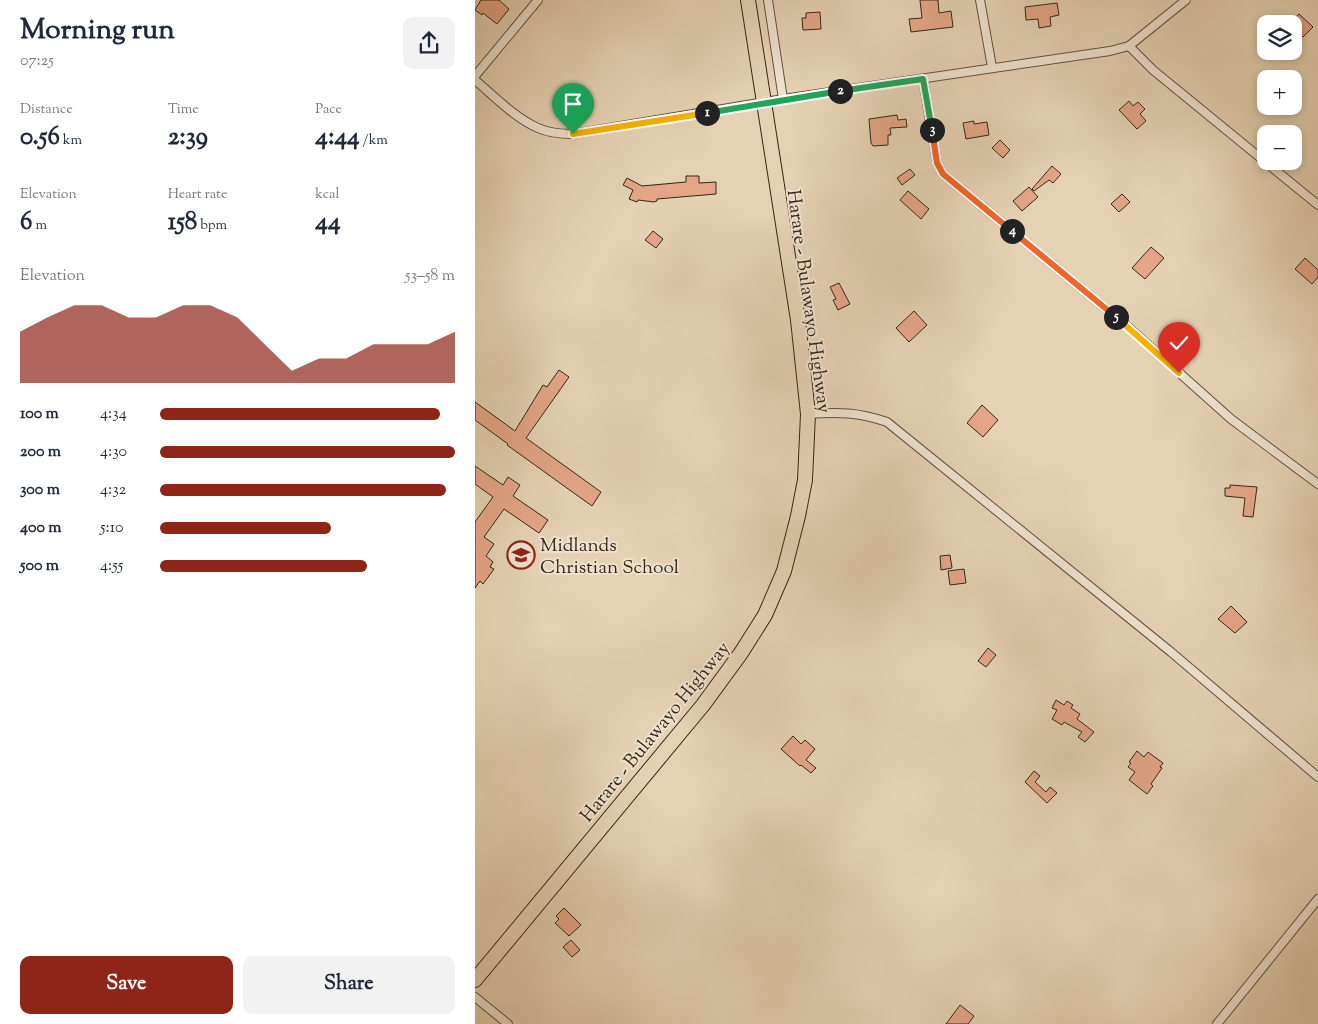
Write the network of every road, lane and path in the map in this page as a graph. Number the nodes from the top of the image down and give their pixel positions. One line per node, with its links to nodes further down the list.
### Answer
1 (538, 0): 8 (street)
2 (748, 0): 12 (highway, Harare - Bulawayo Highway)
3 (767, 0): 11 (street)
4 (980, 0): 7 (street)
5 (1186, 0): 6 (street)
6 (1129, 46): 7 (street); 13 (street)
7 (992, 67): 9 (street)
8 (475, 76)
9 (923, 79): 11 (street); 15 (street)
10 (475, 80): 12 (street)
11 (783, 99): 12 (street)
12 (762, 103): 14 (highway, Harare - Bulawayo Highway)
13 (1318, 205)
14 (808, 414): 16 (street); 18 (highway, Harare - Bulawayo Highway)
15 (1318, 484)
16 (1318, 777)
17 (1318, 899): 21 (street)
18 (475, 980)
19 (475, 997): 20 (street)
20 (508, 1024)
21 (1217, 1024)

